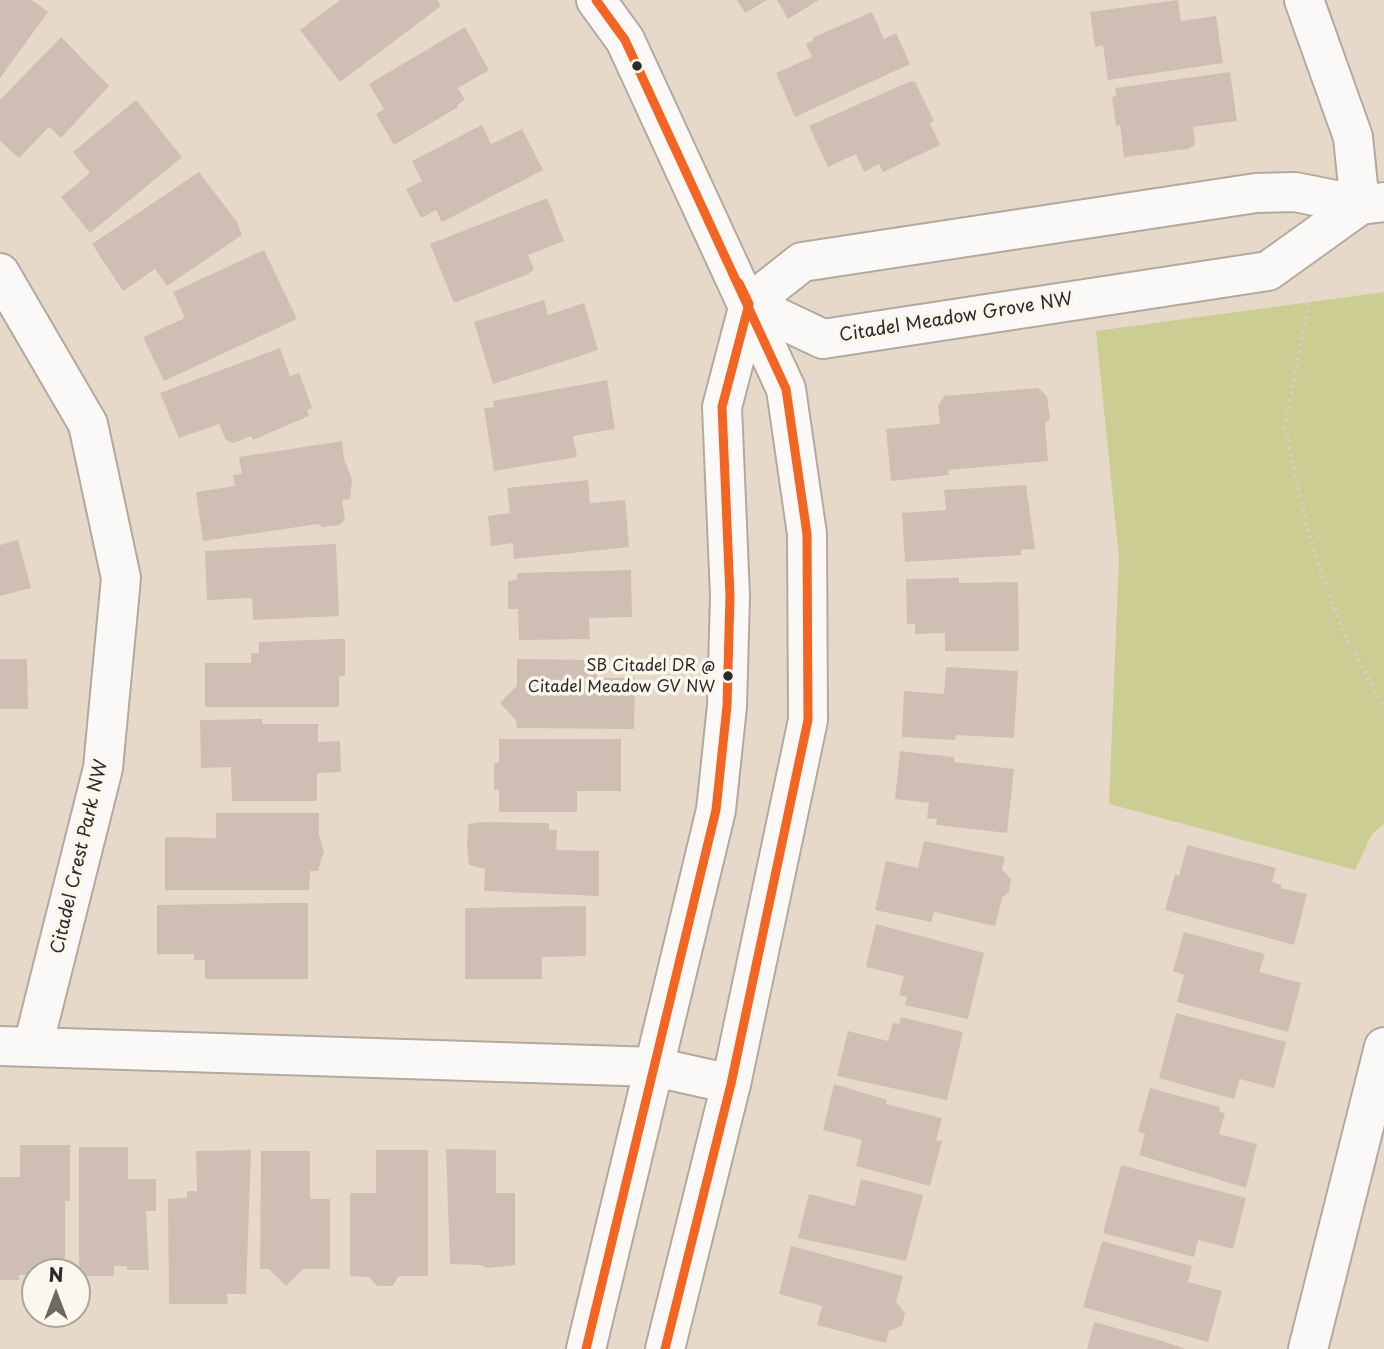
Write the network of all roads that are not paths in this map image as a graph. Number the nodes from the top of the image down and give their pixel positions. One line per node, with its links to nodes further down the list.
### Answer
1 (596, 0): 5 (street)
2 (1304, 0): 3 (street)
3 (1372, 203): 5 (street); 5 (street, Citadel Meadow Grove NW)
4 (0, 273): 6 (street, Citadel Crest Park NW)
5 (749, 304): 8 (street); 9 (street)
6 (17, 1046): 8 (street, Citadel Crest Park NW)
7 (1384, 1047): 12 (street)
8 (655, 1067): 9 (street, Citadel Crest Park NW); 10 (street)
9 (731, 1084): 11 (street)
10 (586, 1349)
11 (665, 1349)
12 (1308, 1349)

